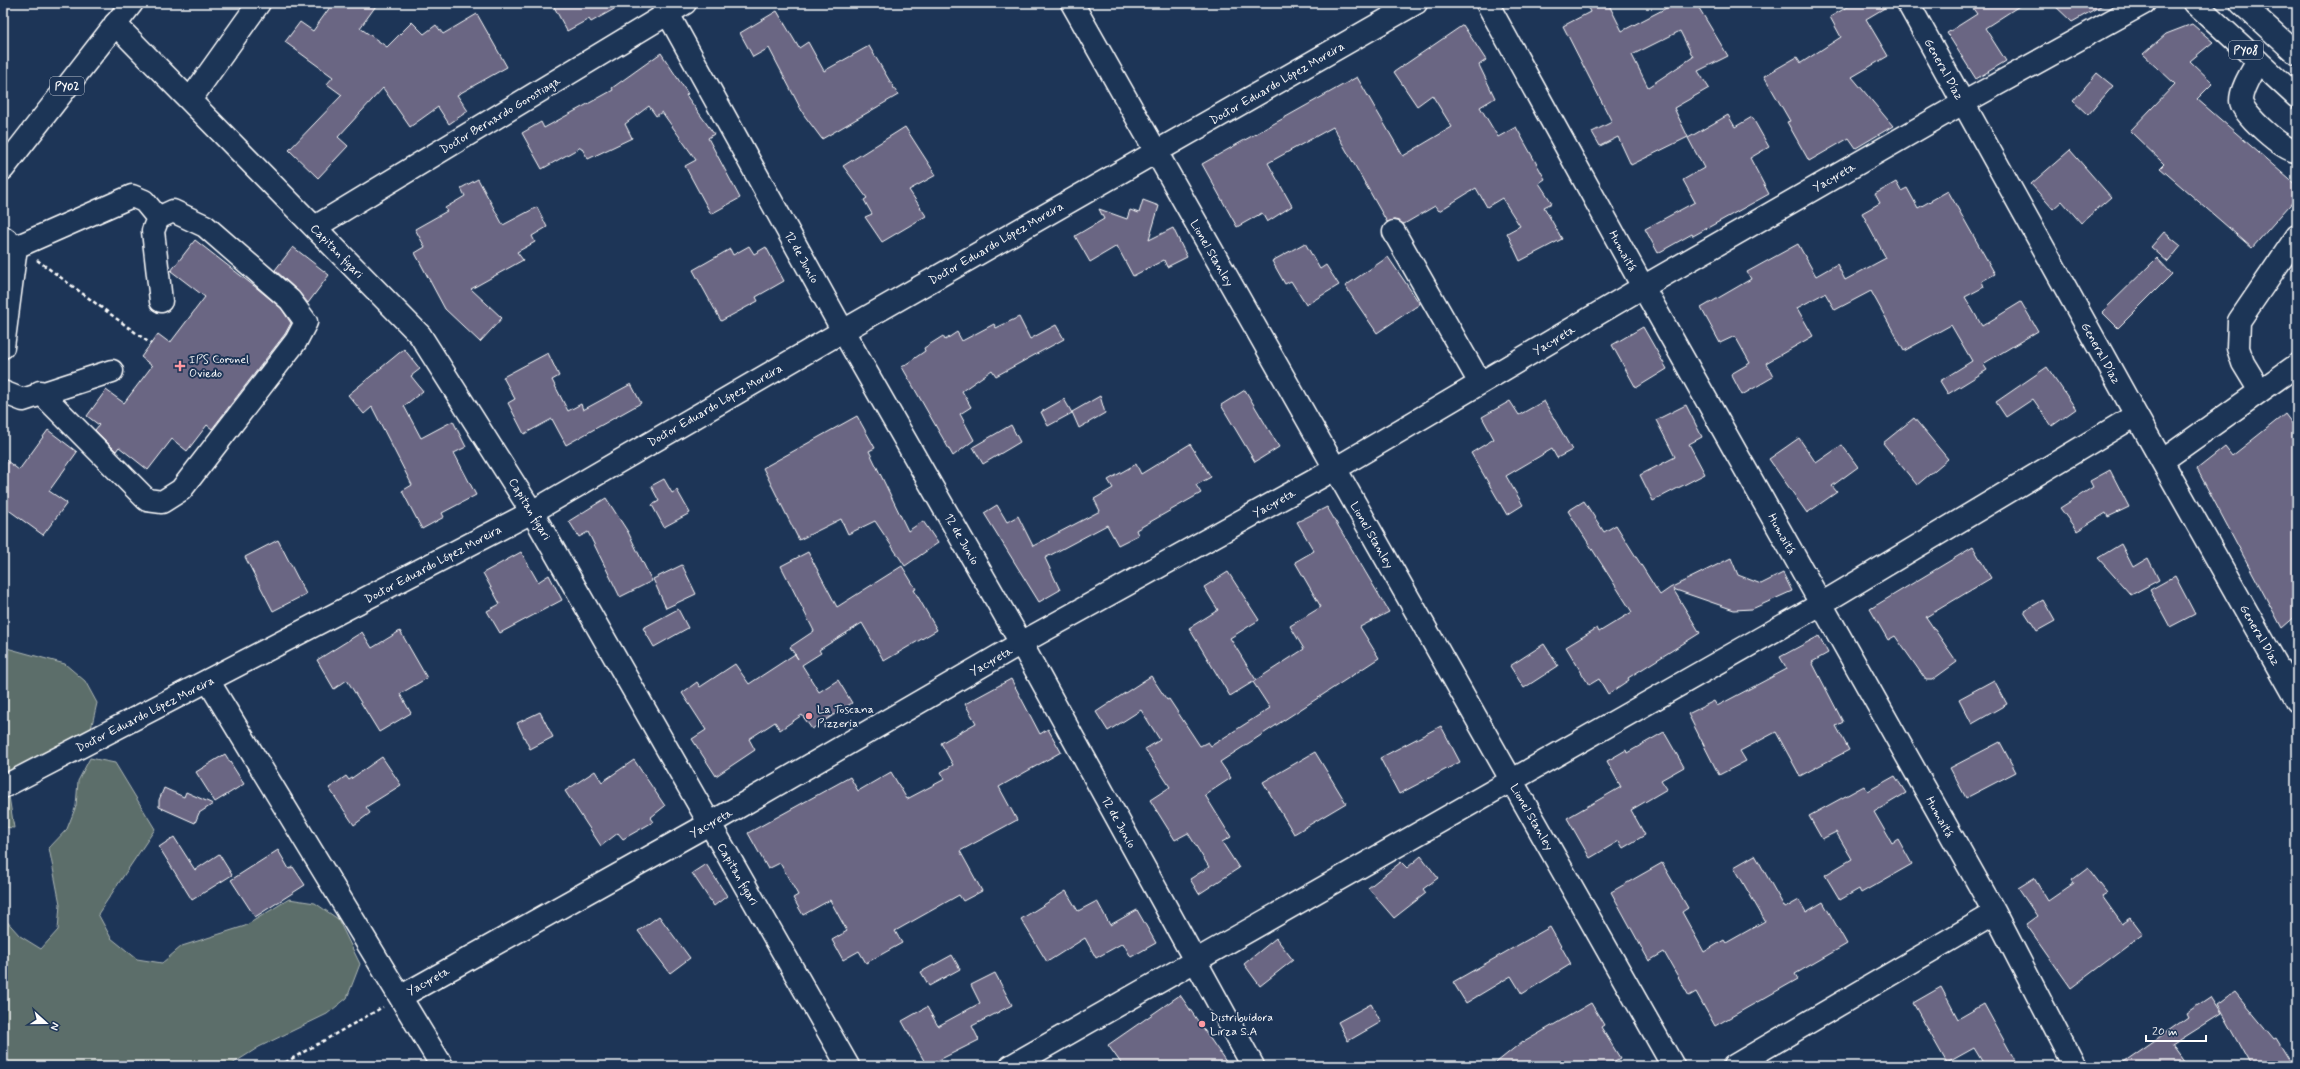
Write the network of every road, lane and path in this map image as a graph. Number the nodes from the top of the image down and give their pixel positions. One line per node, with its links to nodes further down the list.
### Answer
1 (132, 3): 11 (main road, PY02)
2 (259, 3): 15 (main road)
3 (1072, 3): 18 (main road, Lionel Stanley)
4 (1416, 3): 18 (main road, Doctor Eduardo López Moreira)
5 (1487, 3): 26 (main road, Humaitá)
6 (1908, 3): 16 (main road, General Díaz)
7 (2144, 3): 16 (main road, Yacyreta)
8 (2242, 3): 12 (main road, PY08)
9 (672, 6): 21 (main road, Doctor Bernardo Gorostiaga); 28 (main road, 12 de Junio)
10 (2206, 7): 13 (main road, PY08)
11 (115, 24): 15 (main road, Capitan figari); 19 (main road, PY02)
12 (2297, 54)
13 (2258, 61): 14 (main road, PY08); 17 (main road)
14 (2297, 97)
15 (190, 100): 21 (main road, Capitan figari)
16 (1963, 103): 26 (main road, Yacyreta); 37 (main road, General Díaz)
17 (2297, 151)
18 (1155, 152): 28 (main road, Doctor Eduardo López Moreira); 39 (main road, Lionel Stanley)
19 (3, 169)
20 (158, 218): 24 (main road); 27 (main road); 36 (main road)
21 (315, 227): 40 (main road, Capitan figari)
22 (1394, 232): 33 (main road)
23 (2297, 236): 34 (main road)
24 (10, 242): 30 (main road)
25 (39, 262): 29 (path)
26 (1643, 287): 33 (main road, Yacyreta); 41 (main road, Humaitá)
27 (161, 301)
28 (843, 331): 40 (main road, Doctor Eduardo López Moreira); 42 (main road, 12 de Junio)
29 (151, 344)
30 (3, 347)
31 (2297, 365): 34 (main road)
32 (112, 371): 36 (main road)
33 (1480, 383): 39 (main road, Yacyreta)
34 (2260, 391): 38 (main road)
35 (3, 392): 36 (main road)
36 (40, 392)
37 (2136, 415): 38 (main road, General Díaz); 41 (main road)
38 (2162, 461): 44 (main road, General Díaz)
39 (1335, 469): 42 (main road, Yacyreta); 45 (main road, Lionel Stanley)
40 (532, 512): 43 (main road, Doctor Eduardo López Moreira); 47 (main road, Capitan figari)
41 (1821, 604): 45 (main road); 48 (main road, Humaitá)
42 (1021, 643): 47 (main road, Yacyreta); 49 (main road, 12 de Junio)
43 (209, 682): 46 (main road, Doctor Eduardo López Moreira); 50 (main road)
44 (2297, 701)
45 (1511, 780): 49 (main road); 56 (main road, Lionel Stanley)
46 (3, 787)
47 (710, 824): 50 (main road, Yacyreta); 53 (main road, Capitan figari)
48 (1994, 913): 57 (main road); 58 (main road, Humaitá)
49 (1196, 962): 54 (main road); 55 (main road, 12 de Junio)
50 (400, 996): 51 (path); 52 (main road)
51 (279, 1066)
52 (442, 1066)
53 (848, 1066)
54 (1011, 1066)
55 (1253, 1066)
56 (1673, 1066)
57 (1734, 1066)
58 (2074, 1066)

